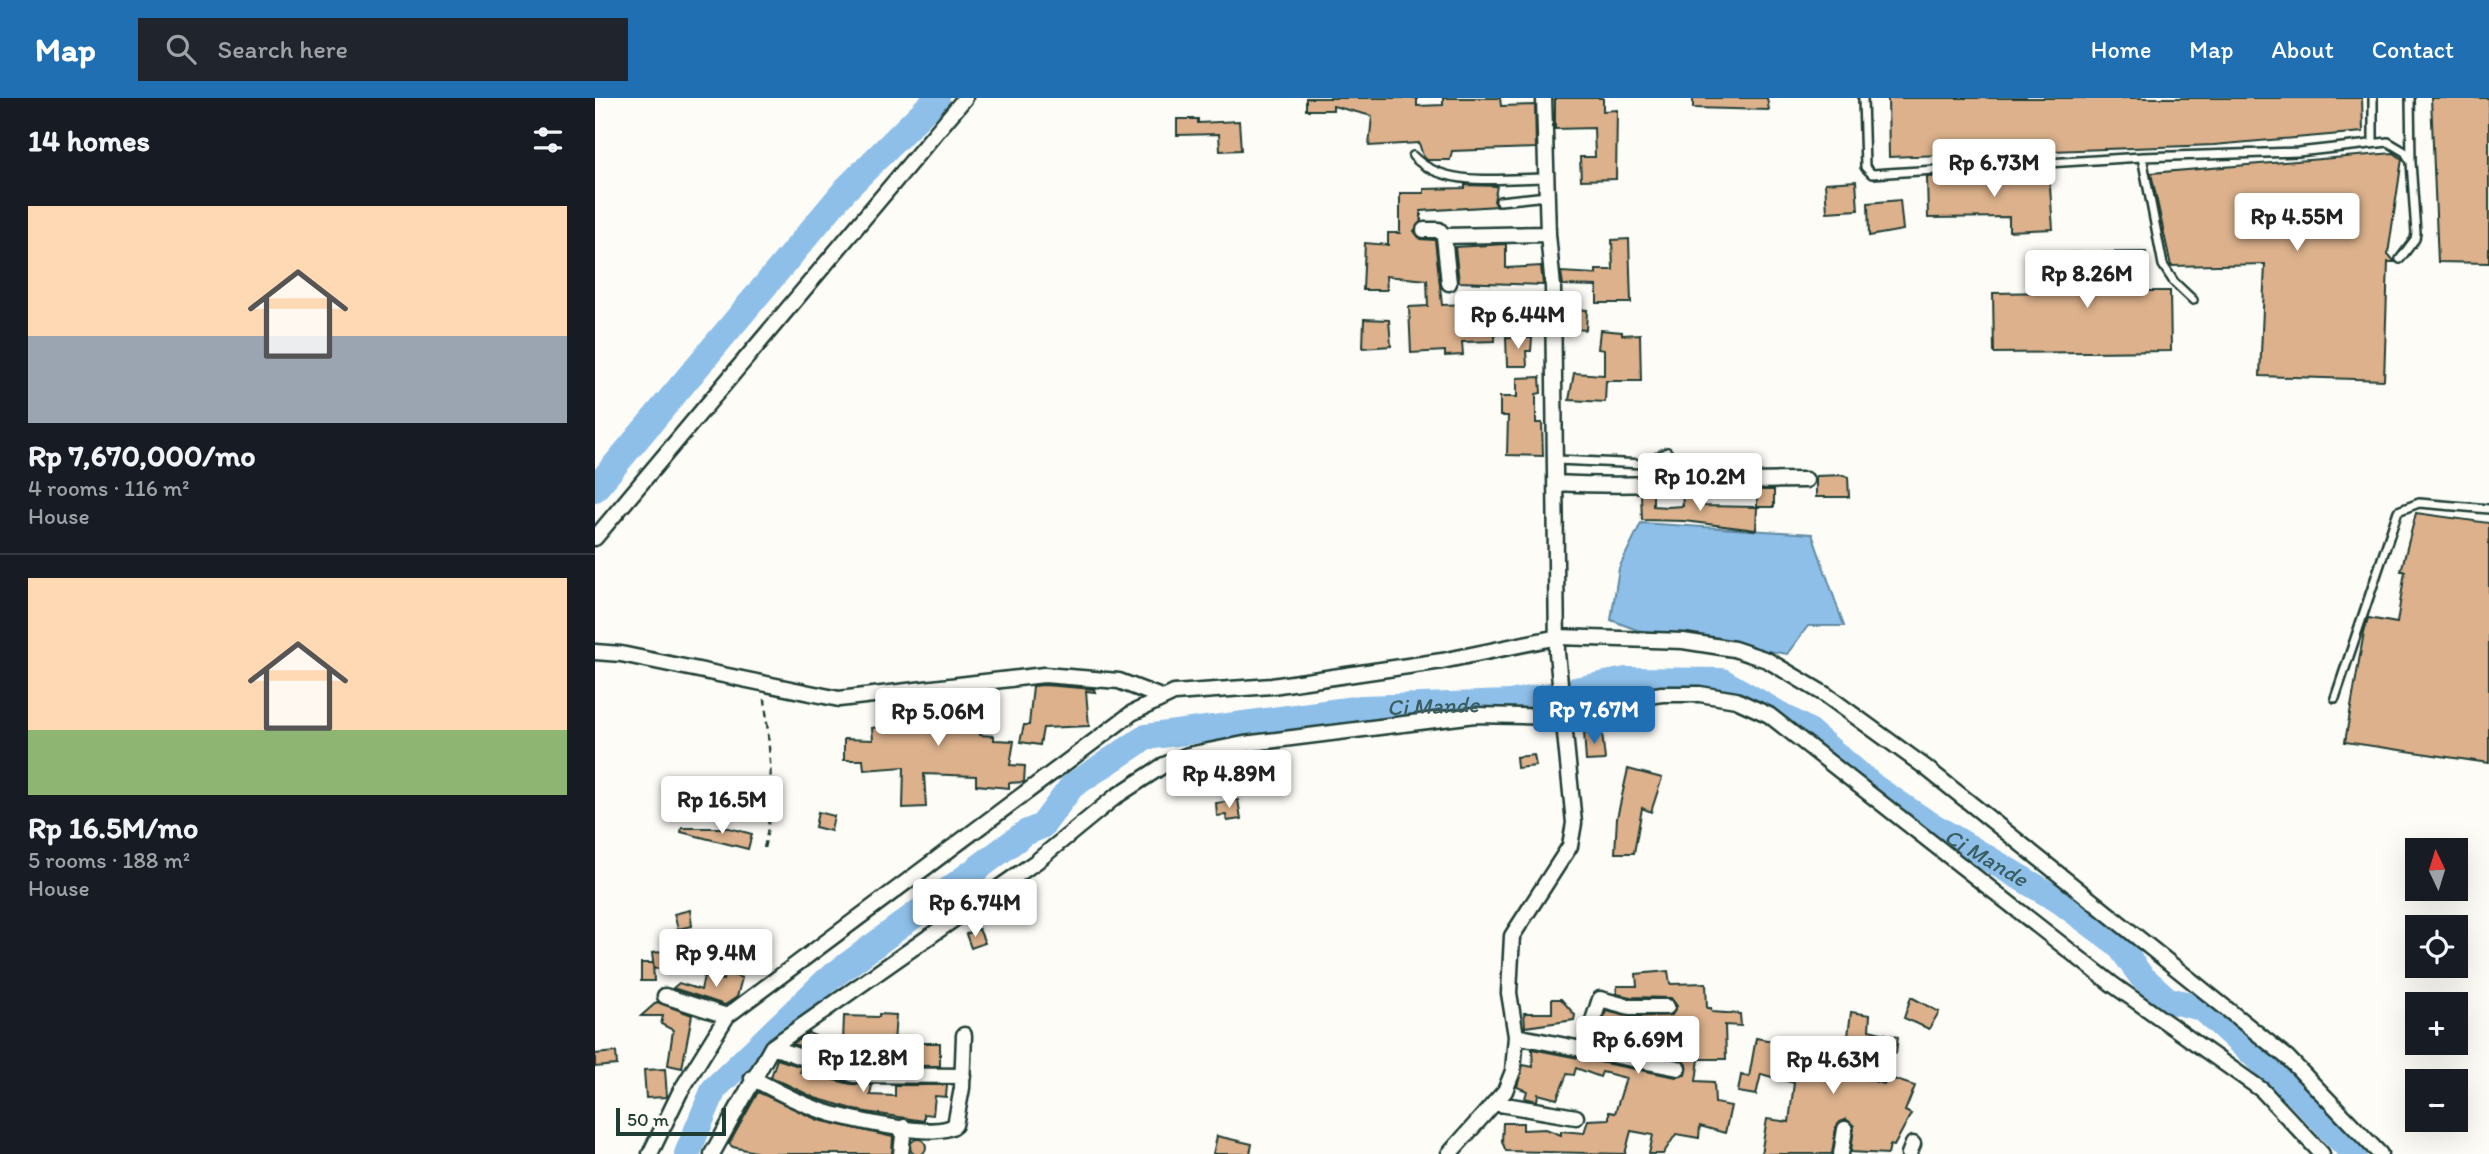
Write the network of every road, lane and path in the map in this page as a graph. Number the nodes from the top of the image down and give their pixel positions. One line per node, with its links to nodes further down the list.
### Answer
1 (964, 98): 24 (street)
2 (1544, 98): 10 (street)
3 (1863, 98): 8 (lane)
4 (2372, 98): 6 (lane)
5 (2410, 98): 9 (lane)
6 (2373, 144): 8 (lane); 9 (lane)
7 (1413, 156): 10 (lane)
8 (2142, 157): 18 (lane)
9 (2411, 162): 16 (lane)
10 (1546, 178): 11 (street)
11 (1547, 196): 12 (lane); 14 (street)
12 (1500, 201)
13 (1424, 230): 15 (street)
14 (1548, 234): 15 (street); 20 (street)
15 (1444, 236): 17 (street)
16 (2400, 259)
17 (1448, 284)
18 (2193, 300)
19 (1667, 452): 20 (lane)
20 (1556, 460): 22 (street)
21 (1806, 480): 22 (street)
22 (1557, 483): 25 (street)
23 (2489, 509): 29 (lane)
24 (595, 538)
25 (1558, 637): 28 (street); 30 (street); 54 (street)
26 (595, 652): 27 (street)
27 (764, 685): 28 (street); 31 (path)
28 (1161, 697): 34 (street)
29 (2335, 698)
30 (1562, 715): 36 (street); 37 (street); 53 (street)
31 (764, 848)
32 (665, 996): 34 (street)
33 (1667, 1007): 38 (street)
34 (727, 1016): 47 (street)
35 (964, 1035): 40 (street)
36 (1516, 1036): 38 (street); 42 (street)
37 (772, 1046): 40 (street); 41 (street)
38 (1584, 1048): 39 (street)
39 (1678, 1068)
40 (963, 1076): 44 (street)
41 (752, 1078): 44 (street); 46 (street)
42 (1494, 1103): 43 (street); 51 (street)
43 (1576, 1117)
44 (904, 1127): 50 (street)
45 (1845, 1129): 52 (street)
46 (720, 1137): 48 (street); 49 (street)
47 (650, 1154)
48 (712, 1154)
49 (723, 1154)
50 (901, 1154)
51 (1449, 1154)
52 (1841, 1154)
53 (2322, 1154)
54 (2380, 1154)

